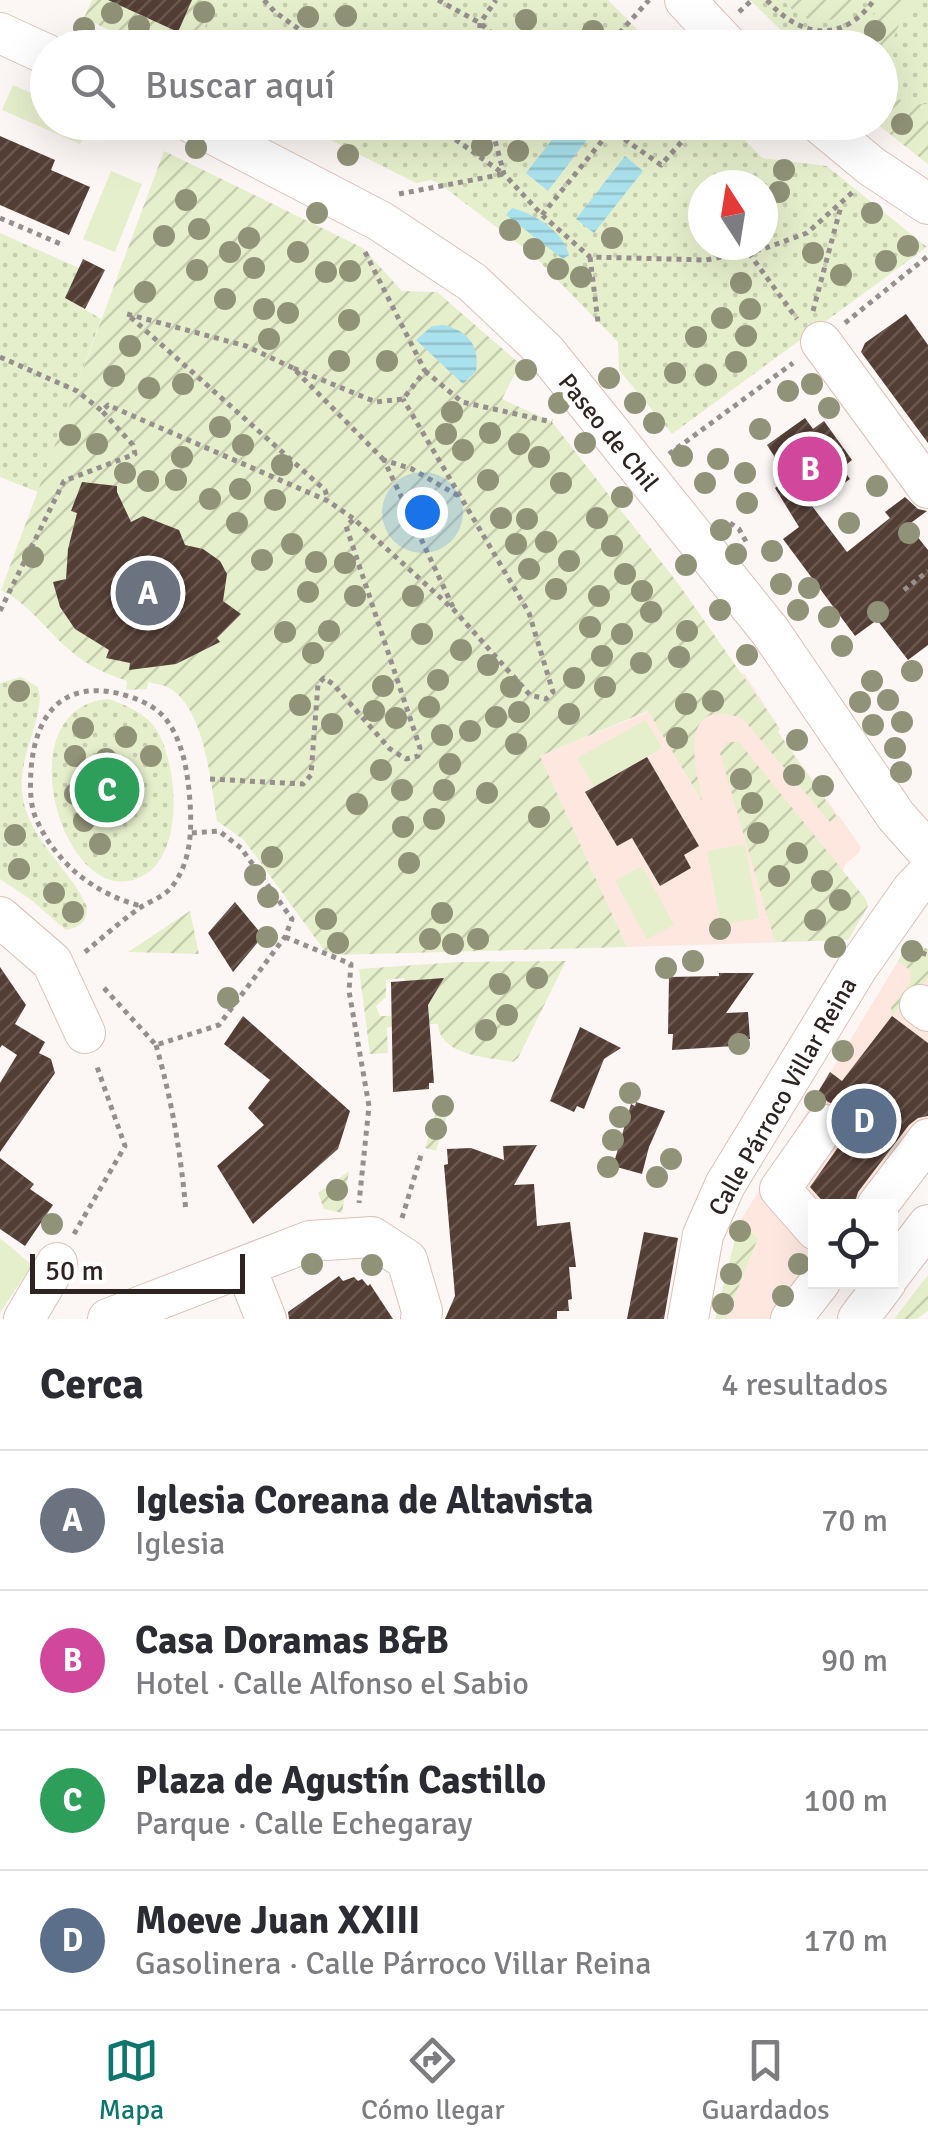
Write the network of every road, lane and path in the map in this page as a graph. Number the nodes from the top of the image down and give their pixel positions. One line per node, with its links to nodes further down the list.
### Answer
1 (264, 0): 9 (path)
2 (438, 0): 8 (path)
3 (496, 0): 8 (path)
4 (650, 0): 12 (path)
5 (685, 0): 13 (street)
6 (768, 0): 14 (path)
7 (874, 0): 15 (path)
8 (480, 23): 10 (path); 11 (path)
9 (300, 30)
10 (479, 30)
11 (488, 30)
12 (622, 30)
13 (713, 30)
14 (806, 30)
15 (814, 30)
16 (0, 33): 17 (street)
17 (30, 47)
18 (225, 140): 32 (street, Paseo de Chil)
19 (456, 140): 25 (path)
20 (495, 140): 25 (path)
21 (603, 140): 30 (path)
22 (623, 140): 23 (path)
23 (683, 140)
24 (840, 140): 29 (street)
25 (504, 174): 26 (path); 30 (path)
26 (440, 184)
27 (861, 184): 28 (path)
28 (842, 202): 33 (path); 40 (path)
29 (928, 204)
30 (542, 216): 36 (path)
31 (0, 218): 34 (path)
32 (380, 221): 43 (path); 48 (street, Paseo de Chil)
33 (778, 242)
34 (63, 246)
35 (928, 256): 40 (path)
36 (590, 257): 37 (path); 39 (path)
37 (688, 260)
38 (755, 260): 40 (path)
39 (598, 322)
40 (810, 328): 48 (path); 49 (street)
41 (0, 357): 45 (path)
42 (293, 368): 44 (path); 47 (path); 51 (path)
43 (425, 371): 44 (path); 46 (path)
44 (403, 399): 50 (path)
45 (102, 411): 51 (path); 56 (path)
46 (552, 422)
47 (384, 460): 50 (path); 55 (path)
48 (642, 473): 59 (street, Paseo de Chil)
49 (928, 488)
50 (464, 499): 55 (path)
51 (328, 501): 52 (path)
52 (354, 519): 55 (path); 57 (path)
53 (928, 571): 54 (path)
54 (904, 590)
55 (454, 610)
56 (0, 611)
57 (210, 779)
58 (191, 833): 61 (path); 61 (path); 64 (path)
59 (928, 852)
60 (928, 873): 65 (street, Calle Párroco Villar Reina)
61 (141, 906): 66 (path)
62 (0, 917): 66 (street)
63 (928, 927): 65 (street)
64 (285, 937): 69 (path); 78 (path)
65 (878, 938): 89 (street, Calle Párroco Villar Reina)
66 (52, 962): 68 (street)
67 (104, 987): 69 (path)
68 (85, 1033): 79 (path)
69 (156, 1046): 74 (path)
70 (825, 1126): 75 (street)
71 (928, 1139): 73 (street)
72 (422, 1152): 77 (path)
73 (882, 1199)
74 (186, 1212)
75 (808, 1221)
76 (928, 1225): 80 (street)
77 (398, 1231)
78 (355, 1238): 81 (street); 88 (street)
79 (57, 1263): 85 (street)
80 (898, 1264)
81 (245, 1266): 86 (street); 87 (street)
82 (812, 1289): 84 (street)
83 (881, 1289): 90 (street)
84 (781, 1318)
85 (24, 1319)
86 (108, 1319)
87 (266, 1319)
88 (421, 1319)
89 (688, 1319)
90 (858, 1319)

